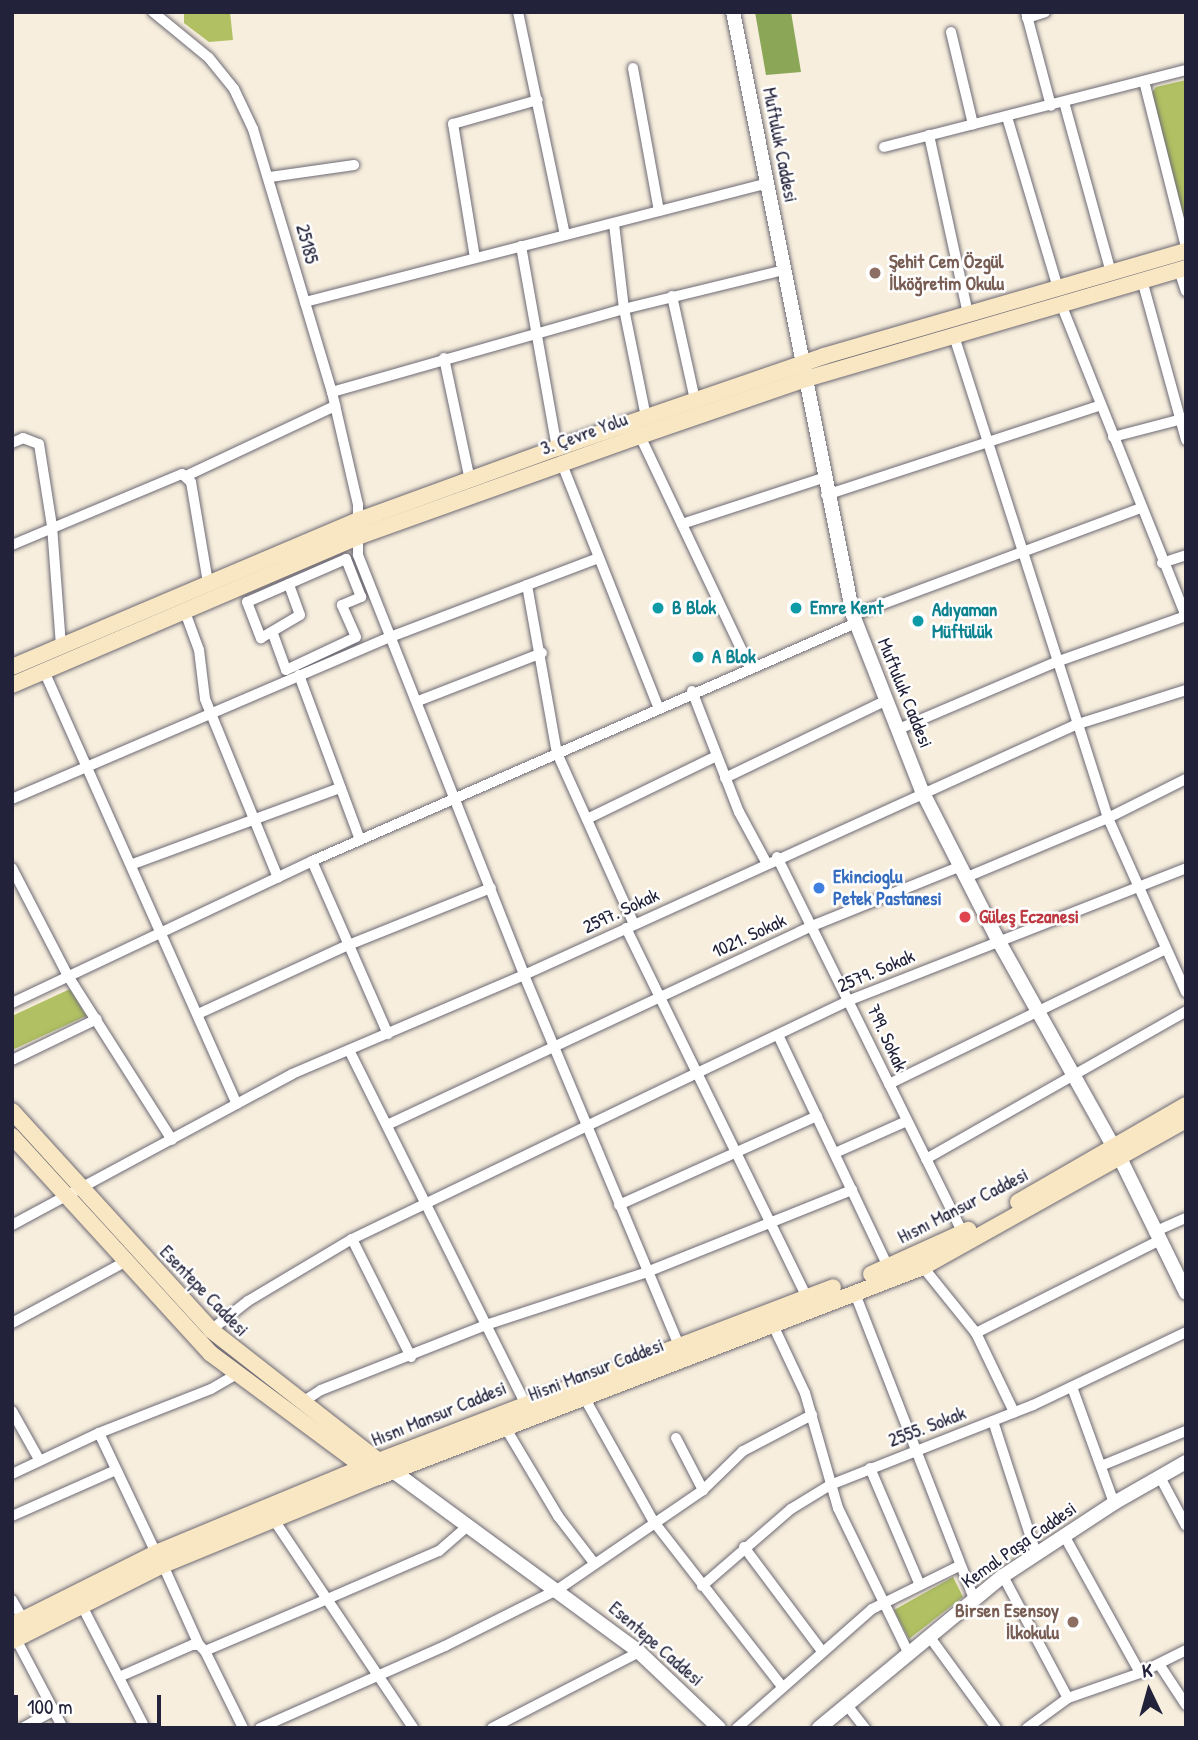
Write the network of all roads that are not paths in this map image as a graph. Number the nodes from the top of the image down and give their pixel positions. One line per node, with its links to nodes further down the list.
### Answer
1 (153, 12): 6 (street, 25185)
2 (518, 12): 11 (street)
3 (733, 12): 20 (street, Muftuluk Caddesi)
4 (1045, 12): 5 (street)
5 (1026, 15): 13 (street)
6 (164, 16): 19 (street, 25185)
7 (951, 32): 15 (street)
8 (633, 68): 21 (street)
9 (1186, 70): 10 (street)
10 (1144, 81): 12 (street); 25 (street)
11 (538, 100): 23 (street); 26 (street)
12 (1064, 102): 13 (street); 29 (street)
13 (1051, 106): 14 (street)
14 (1006, 117): 15 (street); 31 (street)
15 (973, 124): 16 (street)
16 (929, 135): 17 (street); 37 (street)
17 (884, 147)
18 (354, 165): 19 (street)
19 (270, 177): 34 (street, 25185)
20 (768, 183): 21 (street); 28 (street, Muftuluk Caddesi)
21 (659, 212): 22 (street)
22 (614, 224): 23 (street); 36 (street)
23 (565, 235): 24 (street)
24 (521, 246): 26 (street); 38 (street)
25 (1186, 249): 29 (main road, 3. Çevre Yolu)
26 (475, 258): 34 (street)
27 (1183, 269): 30 (main road, 3. Çevre Yolu); 32 (street)
28 (784, 270): 33 (street); 41 (street, Muftuluk Caddesi)
29 (1111, 272): 31 (main road, 3. Çevre Yolu)
30 (1142, 280): 35 (main road, 3. Çevre Yolu); 47 (street)
31 (1058, 288): 37 (main road, 3. Çevre Yolu)
32 (1186, 291)
33 (672, 296): 36 (street); 43 (street)
34 (305, 302): 42 (street, 25185)
35 (1062, 304): 39 (main road, 3. Çevre Yolu); 44 (street)
36 (624, 309): 38 (street); 46 (street)
37 (968, 314): 41 (main road, 3. Çevre Yolu)
38 (534, 335): 40 (street); 53 (street)
39 (954, 336): 41 (main road, 3. Çevre Yolu); 52 (street)
40 (444, 358): 42 (street); 56 (street)
41 (804, 371): 43 (main road, 3. Çevre Yolu); 48 (main road, 3. Çevre Yolu); 55 (street, Muftuluk Caddesi)
42 (332, 392): 45 (street, 25185)
43 (695, 400): 46 (main road, 3. Çevre Yolu)
44 (1101, 405): 49 (street); 52 (street)
45 (335, 406): 54 (street); 61 (street, 25185)
46 (646, 417): 53 (main road, 3. Çevre Yolu)
47 (1182, 419): 49 (street); 50 (street)
48 (640, 436): 53 (main road, 3. Çevre Yolu); 59 (street)
49 (1113, 437): 58 (street)
50 (1186, 440)
51 (12, 443): 60 (street)
52 (989, 444): 57 (street); 63 (street)
53 (560, 456): 56 (main road, 3. Çevre Yolu); 61 (main road, 3. Çevre Yolu); 65 (street)
54 (186, 476): 60 (street); 67 (street)
55 (822, 478): 57 (street, Muftuluk Caddesi); 59 (street)
56 (470, 480): 61 (main road, 3. Çevre Yolu)
57 (826, 495): 72 (street, Muftuluk Caddesi)
58 (1140, 508): 63 (street); 66 (street)
59 (682, 524): 80 (street)
60 (52, 526): 62 (street); 75 (street)
61 (359, 528): 67 (main road, 3. Çevre Yolu); 70 (main road, 3. Çevre Yolu); 74 (street, 25185)
62 (12, 545)
63 (1021, 549): 72 (street); 78 (street)
64 (1186, 555): 66 (street)
65 (598, 558): 69 (street); 88 (street)
66 (1162, 563): 71 (street)
67 (208, 583): 75 (main road, 3. Çevre Yolu)
68 (289, 584): 73 (street); 73 (street); 77 (street)
69 (527, 585): 74 (street); 76 (street)
70 (185, 612): 81 (main road, 3. Çevre Yolu); 89 (street)
71 (1186, 616): 78 (street)
72 (854, 619): 80 (street); 87 (street, Muftuluk Caddesi)
73 (273, 634): 77 (street)
74 (393, 636): 77 (street); 86 (street, 25185)
75 (61, 646): 79 (main road, 3. Çevre Yolu)
76 (542, 653): 86 (street); 92 (street)
77 (336, 654): 82 (street)
78 (1056, 662): 90 (street); 91 (street)
79 (12, 667)
80 (750, 668): 84 (street)
81 (44, 671): 83 (main road, 3. Çevre Yolu); 94 (street)
82 (299, 675): 89 (street); 97 (street)
83 (12, 685)
84 (692, 691): 88 (street); 93 (street, 799. Sokak)
85 (1186, 691): 90 (street, 2597. Sokak)
86 (418, 701): 99 (street, 25185)
87 (885, 701): 91 (street, Muftuluk Caddesi); 95 (street)
88 (658, 706): 92 (street)
89 (210, 713): 94 (street); 103 (street)
90 (1075, 725): 98 (street, 2597. Sokak); 101 (street)
91 (899, 729): 98 (street, Muftuluk Caddesi)
92 (557, 753): 99 (street); 102 (street)
93 (717, 756): 95 (street, 799. Sokak); 102 (street)
94 (85, 766): 100 (street); 107 (street)
95 (725, 778): 105 (street, 799. Sokak)
96 (1186, 779): 101 (street, 1021. Sokak)
97 (340, 788): 103 (street); 104 (street)
98 (922, 791): 105 (street, 2597. Sokak); 110 (street, Muftuluk Caddesi)
99 (456, 797): 104 (street); 112 (street, 25185)
100 (12, 799)
101 (1108, 818): 110 (street, 1021. Sokak); 113 (street)
102 (587, 819): 114 (street)
103 (253, 821): 107 (street); 111 (street)
104 (360, 841): 106 (street)
105 (772, 860): 114 (street, 2597. Sokak); 115 (street, 799. Sokak)
106 (312, 861): 111 (street); 118 (street)
107 (133, 864): 116 (street)
108 (12, 868): 121 (street)
109 (1186, 868): 113 (street, 2579. Sokak)
110 (964, 871): 115 (street, 1021. Sokak); 117 (street, Muftuluk Caddesi)
111 (278, 878): 116 (street)
112 (491, 888): 118 (street); 120 (street, 25185)
113 (1138, 888): 117 (street, 2579. Sokak); 119 (street)
114 (630, 926): 120 (street, 2597. Sokak); 123 (street)
115 (812, 926): 123 (street, 1021. Sokak); 124 (street, 799. Sokak)
116 (160, 934): 121 (street); 128 (street)
117 (998, 940): 124 (street, 2579. Sokak); 126 (street, Muftuluk Caddesi)
118 (346, 946): 128 (street); 130 (street)
119 (1166, 949): 122 (street); 126 (street)
120 (524, 975): 130 (street, 2597. Sokak); 132 (street, 25185)
121 (68, 976): 125 (street); 129 (street)
122 (1186, 992)
123 (658, 997): 132 (street, 1021. Sokak); 135 (street)
124 (850, 1000): 131 (street, 2579. Sokak); 137 (street, 799. Sokak)
125 (12, 1003)
126 (1035, 1010): 136 (street, Muftuluk Caddesi); 137 (street)
127 (1186, 1011): 136 (street)
128 (198, 1014): 138 (street)
129 (97, 1019): 134 (street); 147 (street)
130 (388, 1034): 133 (street, 2597. Sokak)
131 (778, 1035): 135 (street, 2579. Sokak); 141 (street)
132 (554, 1045): 144 (street, 1021. Sokak); 145 (street, 25185)
133 (349, 1050): 138 (street, 2597. Sokak); 144 (street)
134 (12, 1060)
135 (699, 1072): 145 (street, 2579. Sokak); 148 (street)
136 (1071, 1076): 150 (street, Muftuluk Caddesi); 151 (street)
137 (889, 1084): 143 (street, 799. Sokak)
138 (237, 1104): 147 (street, 2597. Sokak)
139 (1186, 1105): 150 (main road, Hısnı Mansur Caddesi)
140 (12, 1111): 152 (main road, Esentepe Caddesi)
141 (817, 1116): 148 (street); 149 (street)
142 (1186, 1120): 150 (main road, Hisni Mansur Caddesi)
143 (907, 1121): 149 (street); 151 (street, 799. Sokak)
144 (387, 1125): 155 (street)
145 (588, 1127): 155 (street, 2579. Sokak); 156 (street, 25185)
146 (12, 1136): 154 (main road, Esentepe Caddesi)
147 (172, 1140): 152 (street, 2597. Sokak)
148 (736, 1152): 156 (street); 158 (street)
149 (835, 1153): 153 (street)
150 (1117, 1153): 160 (main road, Hısnı Mansur Caddesi); 161 (street, Muftuluk Caddesi); 164 (main road, Hisni Mansur Caddesi)
151 (926, 1159): 160 (street, 799. Sokak)
152 (83, 1189): 154 (street, 2597. Sokak); 173 (main road, Esentepe Caddesi)
153 (852, 1190): 158 (street); 165 (street)
154 (68, 1199): 159 (street, 2597. Sokak); 163 (main road, Esentepe Caddesi)
155 (428, 1204): 162 (street, 2579. Sokak); 172 (street)
156 (619, 1205): 166 (street, 25185)
157 (1186, 1218): 161 (street)
158 (771, 1224): 166 (street); 169 (street)
159 (12, 1226)
160 (962, 1234): 165 (main road, Hısnı Mansur Caddesi)
161 (1156, 1237): 168 (street, Muftuluk Caddesi); 175 (street)
162 (352, 1239): 173 (street, 2579. Sokak); 177 (street)
163 (125, 1262): 171 (street); 178 (main road, Esentepe Caddesi)
164 (923, 1267): 167 (main road, Hisni Mansur Caddesi); 175 (street)
165 (888, 1268): 169 (main road, Hısnı Mansur Caddesi)
166 (647, 1272): 172 (street); 176 (street, 25185)
167 (854, 1290): 170 (main road, Hisni Mansur Caddesi); 192 (street)
168 (1186, 1293)
169 (807, 1297): 176 (main road, Hısnı Mansur Caddesi)
170 (772, 1323): 180 (main road, Hisni Mansur Caddesi); 185 (street)
171 (12, 1324)
172 (485, 1325): 177 (street); 181 (street)
173 (211, 1330): 182 (main road, Esentepe Caddesi)
174 (1186, 1332): 179 (street, 2555. Sokak)
175 (976, 1333): 184 (street)
176 (679, 1345): 181 (main road, Hısnı Mansur Caddesi)
177 (411, 1357): 182 (street)
178 (235, 1375): 187 (main road, Esentepe Caddesi); 190 (street)
179 (1072, 1387): 184 (street, 2555. Sokak); 196 (street)
180 (584, 1397): 188 (main road, Hisni Mansur Caddesi); 209 (street)
181 (525, 1402): 194 (main road, Hısnı Mansur Caddesi)
182 (301, 1403): 194 (main road, Esentepe Caddesi)
183 (12, 1411): 193 (street)
184 (1014, 1412): 186 (street, 2555. Sokak)
185 (812, 1415): 204 (street); 205 (street)
186 (993, 1421): 192 (street, 2555. Sokak); 214 (street)
187 (299, 1423): 197 (main road, Esentepe Caddesi); 203 (main road)
188 (505, 1427): 200 (main road, Hisni Mansur Caddesi); 216 (street)
189 (1186, 1431): 196 (street)
190 (99, 1433): 193 (street); 199 (street)
191 (677, 1438): 205 (street)
192 (917, 1448): 198 (street, 2555. Sokak); 217 (street)
193 (40, 1461): 201 (street)
194 (378, 1461): 197 (main road, Hısnı Mansur Caddesi); 200 (main road, Esentepe Caddesi)
195 (1186, 1462): 202 (street, Kemal Paşa Caddesi)
196 (1101, 1465): 206 (street)
197 (360, 1468): 200 (main road); 203 (main road, Hısnı Mansur Caddesi)
198 (870, 1468): 204 (street, 2555. Sokak); 219 (street)
199 (116, 1470): 207 (street); 215 (street)
200 (393, 1471): 208 (main road, Hisni Mansur Caddesi); 210 (street, Esentepe Caddesi)
201 (12, 1474)
202 (1160, 1477): 206 (street, Kemal Paşa Caddesi); 211 (street)
203 (330, 1481): 215 (main road, Hısnı Mansur Caddesi)
204 (830, 1485): 213 (street, 2555. Sokak); 225 (street)
205 (703, 1490): 209 (street)
206 (1114, 1503): 212 (street, Kemal Paşa Caddesi)
207 (12, 1516)
208 (274, 1520): 215 (main road, Hisni Mansur Caddesi); 224 (street)
209 (654, 1522): 216 (street); 220 (street)
210 (468, 1526): 221 (street, Esentepe Caddesi); 224 (street)
211 (1186, 1526)
212 (1065, 1537): 214 (street, Kemal Paşa Caddesi); 235 (street)
213 (744, 1547): 220 (street, 2555. Sokak); 230 (street)
214 (1036, 1553): 218 (street, Kemal Paşa Caddesi)
215 (160, 1559): 226 (main road, Hisni Mansur Caddesi); 227 (main road, Hısnı Mansur Caddesi); 229 (street)
216 (594, 1563): 221 (street)
217 (959, 1566): 219 (street); 222 (street)
218 (1003, 1576): 222 (street, Kemal Paşa Caddesi); 239 (street)
219 (919, 1583): 225 (street)
220 (702, 1586): 238 (street)
221 (557, 1590): 232 (street, Esentepe Caddesi); 237 (street)
222 (974, 1598): 228 (street, Kemal Paşa Caddesi)
223 (12, 1600): 227 (street)
224 (325, 1600): 229 (street); 237 (street)
225 (882, 1604): 230 (street); 233 (street)
226 (82, 1606): 227 (main road, Hisni Mansur Caddesi); 236 (street)
227 (16, 1631): 242 (street)
228 (929, 1636): 233 (street, Kemal Paşa Caddesi); 255 (street)
229 (202, 1648): 236 (street); 249 (street)
230 (821, 1650): 238 (street)
231 (1186, 1650): 234 (street)
232 (639, 1652): 245 (street); 251 (street, Esentepe Caddesi)
233 (908, 1652): 240 (street, Kemal Paşa Caddesi)
234 (1159, 1664): 235 (street); 241 (street)
235 (1140, 1673): 239 (street)
236 (119, 1677): 248 (street)
237 (379, 1677): 244 (street); 250 (street)
238 (781, 1685): 252 (street)
239 (1068, 1698): 243 (street)
240 (846, 1704): 253 (street, Kemal Paşa Caddesi); 254 (street)
241 (1186, 1705)
242 (54, 1710): 246 (street); 247 (street)
243 (1042, 1723): 256 (street)
244 (266, 1727)
245 (496, 1727)
246 (22, 1728)
247 (63, 1728)
248 (145, 1728)
249 (243, 1728)
250 (413, 1728)
251 (719, 1728)
252 (737, 1728)
253 (819, 1728)
254 (865, 1728)
255 (996, 1728)
256 (1027, 1728)

